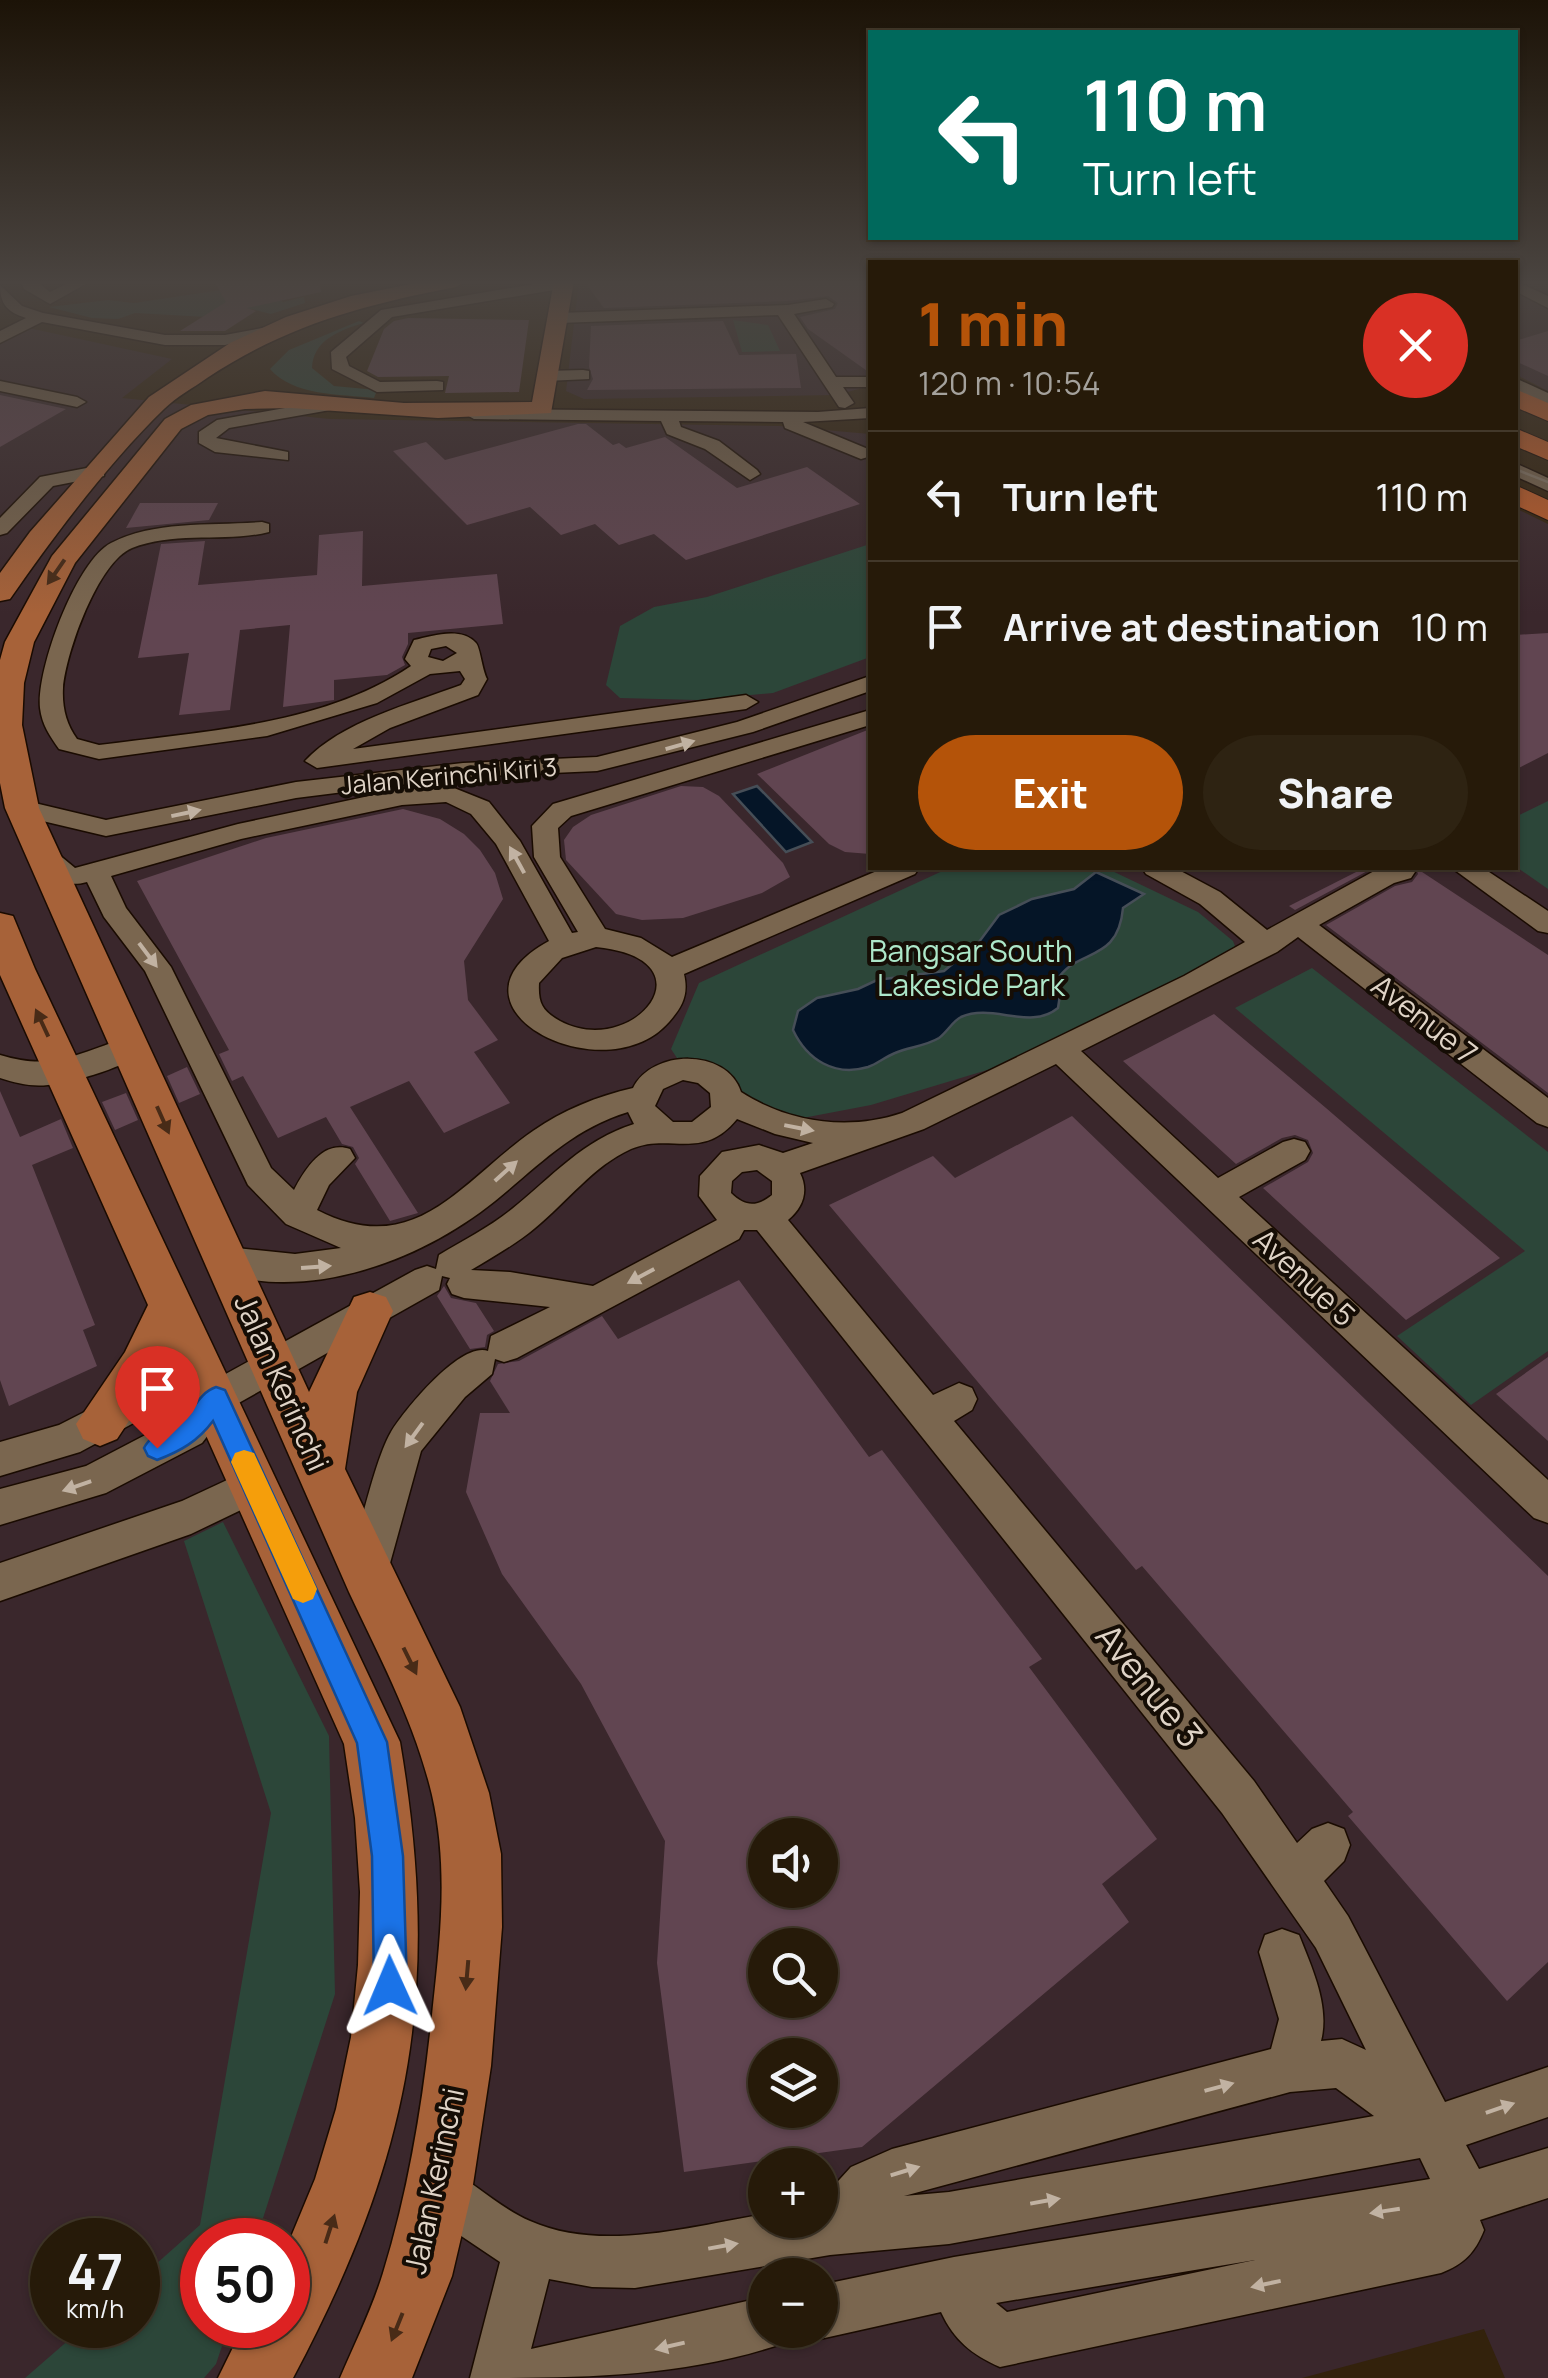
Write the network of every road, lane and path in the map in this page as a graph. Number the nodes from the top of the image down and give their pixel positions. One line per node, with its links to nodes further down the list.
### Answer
1 (29, 392): 9 (street)
2 (182, 392): 24 (main road)
3 (253, 392): 8 (main road)
4 (267, 392): 8 (main road)
5 (545, 392): 11 (main road)
6 (838, 395): 11 (street); 16 (street); 20 (street); 20 (street)
7 (1518, 398): 13 (highway)
8 (290, 401): 10 (main road); 34 (main road, Jalan Kerinchi)
9 (77, 402)
10 (330, 405): 14 (main road); 21 (street)
11 (543, 408): 14 (main road)
12 (1518, 413): 17 (highway)
13 (1548, 413)
14 (474, 414): 15 (street)
15 (669, 416): 16 (street); 26 (street)
16 (769, 416): 20 (street)
17 (1548, 428)
18 (1518, 439): 19 (highway)
19 (1548, 454)
20 (868, 455)
21 (281, 456)
22 (1518, 457): 25 (highway)
23 (1518, 471): 27 (street)
24 (96, 472): 33 (street); 36 (main road)
25 (1548, 472)
26 (750, 474)
27 (1548, 485)
28 (1518, 492): 30 (street)
29 (1518, 493): 31 (highway)
30 (1548, 499)
31 (1548, 514)
32 (262, 528): 35 (street)
33 (0, 529)
34 (87, 529): 35 (street); 41 (main road, Jalan Kerinchi, one-way to 41)
35 (140, 540): 39 (street)
36 (0, 593)
37 (864, 695): 40 (street, Jalan Kerinchi Kiri 3, one-way to 37); 53 (street)
38 (746, 702): 39 (street)
39 (317, 761): 40 (street)
40 (296, 790): 42 (street, Jalan Kerinchi Kiri 3, one-way to 40)
41 (11, 812): 42 (street, Jalan Kerinchi Kiri 3); 44 (main road, Jalan Kerinchi)
42 (146, 822): 43 (street)
43 (238, 832): 49 (street); 54 (street, one-way to 43)
44 (43, 855): 49 (street); 60 (main road, Jalan Kerinchi)
45 (901, 870): 56 (street)
46 (1159, 870): 55 (street)
47 (1467, 870): 51 (street)
48 (1402, 872): 50 (street)
49 (96, 873): 76 (street, one-way to 76)
50 (1301, 924): 55 (street); 67 (street, Avenue 7)
51 (1548, 924)
52 (0, 925): 57 (main road)
53 (596, 938): 54 (street); 56 (street)
54 (565, 944): 59 (street)
55 (1266, 945): 61 (street)
56 (668, 970): 58 (street)
57 (8, 976): 64 (main road, one-way to 57)
58 (654, 1020): 59 (street); 63 (street)
59 (610, 1039): 65 (street)
60 (130, 1048): 64 (street); 79 (main road, Jalan Kerinchi, one-way to 79)
61 (1060, 1050): 69 (street); 75 (street, Avenue 5)
62 (0, 1066): 64 (street)
63 (693, 1070): 65 (street); 66 (street)
64 (66, 1074): 82 (main road)
65 (643, 1093): 68 (street); 78 (street, one-way to 65)
66 (728, 1104): 68 (street); 69 (street, one-way to 69); 72 (street)
67 (1548, 1114)
68 (666, 1132): 74 (street); 80 (street)
69 (876, 1136): 73 (street)
70 (1294, 1151): 75 (street)
71 (340, 1158): 76 (street)
72 (746, 1158): 73 (street); 74 (street)
73 (780, 1167): 77 (street)
74 (713, 1186): 77 (street)
75 (1215, 1195): 90 (street, Avenue 5)
76 (298, 1215): 78 (street)
77 (746, 1223): 81 (street, one-way to 81); 95 (street, Avenue 3)
78 (402, 1239): 79 (street, one-way to 78)
79 (226, 1261): 84 (main road, Jalan Kerinchi)
80 (438, 1280): 81 (street); 83 (street)
81 (596, 1301): 92 (street, one-way to 92)
82 (172, 1302): 85 (main road); 86 (main road)
83 (370, 1311): 84 (street); 88 (main road)
84 (273, 1366): 85 (street); 88 (main road, Jalan Kerinchi)
85 (209, 1383): 86 (street); 89 (main road); 91 (street, one-way to 91)
86 (100, 1424): 87 (street)
87 (0, 1459)
88 (320, 1470): 92 (main road, Jalan Kerinchi)
89 (256, 1486): 93 (street); 107 (main road, one-way to 89)
90 (1548, 1505)
91 (0, 1507)
92 (366, 1574): 101 (main road, Jalan Kerinchi, one-way to 101)
93 (0, 1582)
94 (1328, 1845): 95 (street)
95 (1294, 1878): 99 (street, Avenue 3)
96 (1282, 1952): 97 (street)
97 (1290, 2068): 99 (street); 102 (street, one-way to 97)
98 (1548, 2092): 99 (street, one-way to 98)
99 (1421, 2129): 103 (street, Avenue 3); 104 (street, one-way to 99)
100 (1548, 2173): 103 (street)
101 (439, 2191): 106 (street); 112 (main road, Jalan Kerinchi, one-way to 112)
102 (838, 2206)
103 (1462, 2214): 108 (street, one-way to 108)
104 (838, 2226)
105 (755, 2238): 106 (street, one-way to 105)
106 (530, 2249): 113 (street)
107 (310, 2275)
108 (838, 2308)
109 (748, 2328): 114 (street, one-way to 114)
110 (270, 2348): 111 (main road)
111 (254, 2378)
112 (376, 2378)
113 (497, 2378)
114 (526, 2378)

